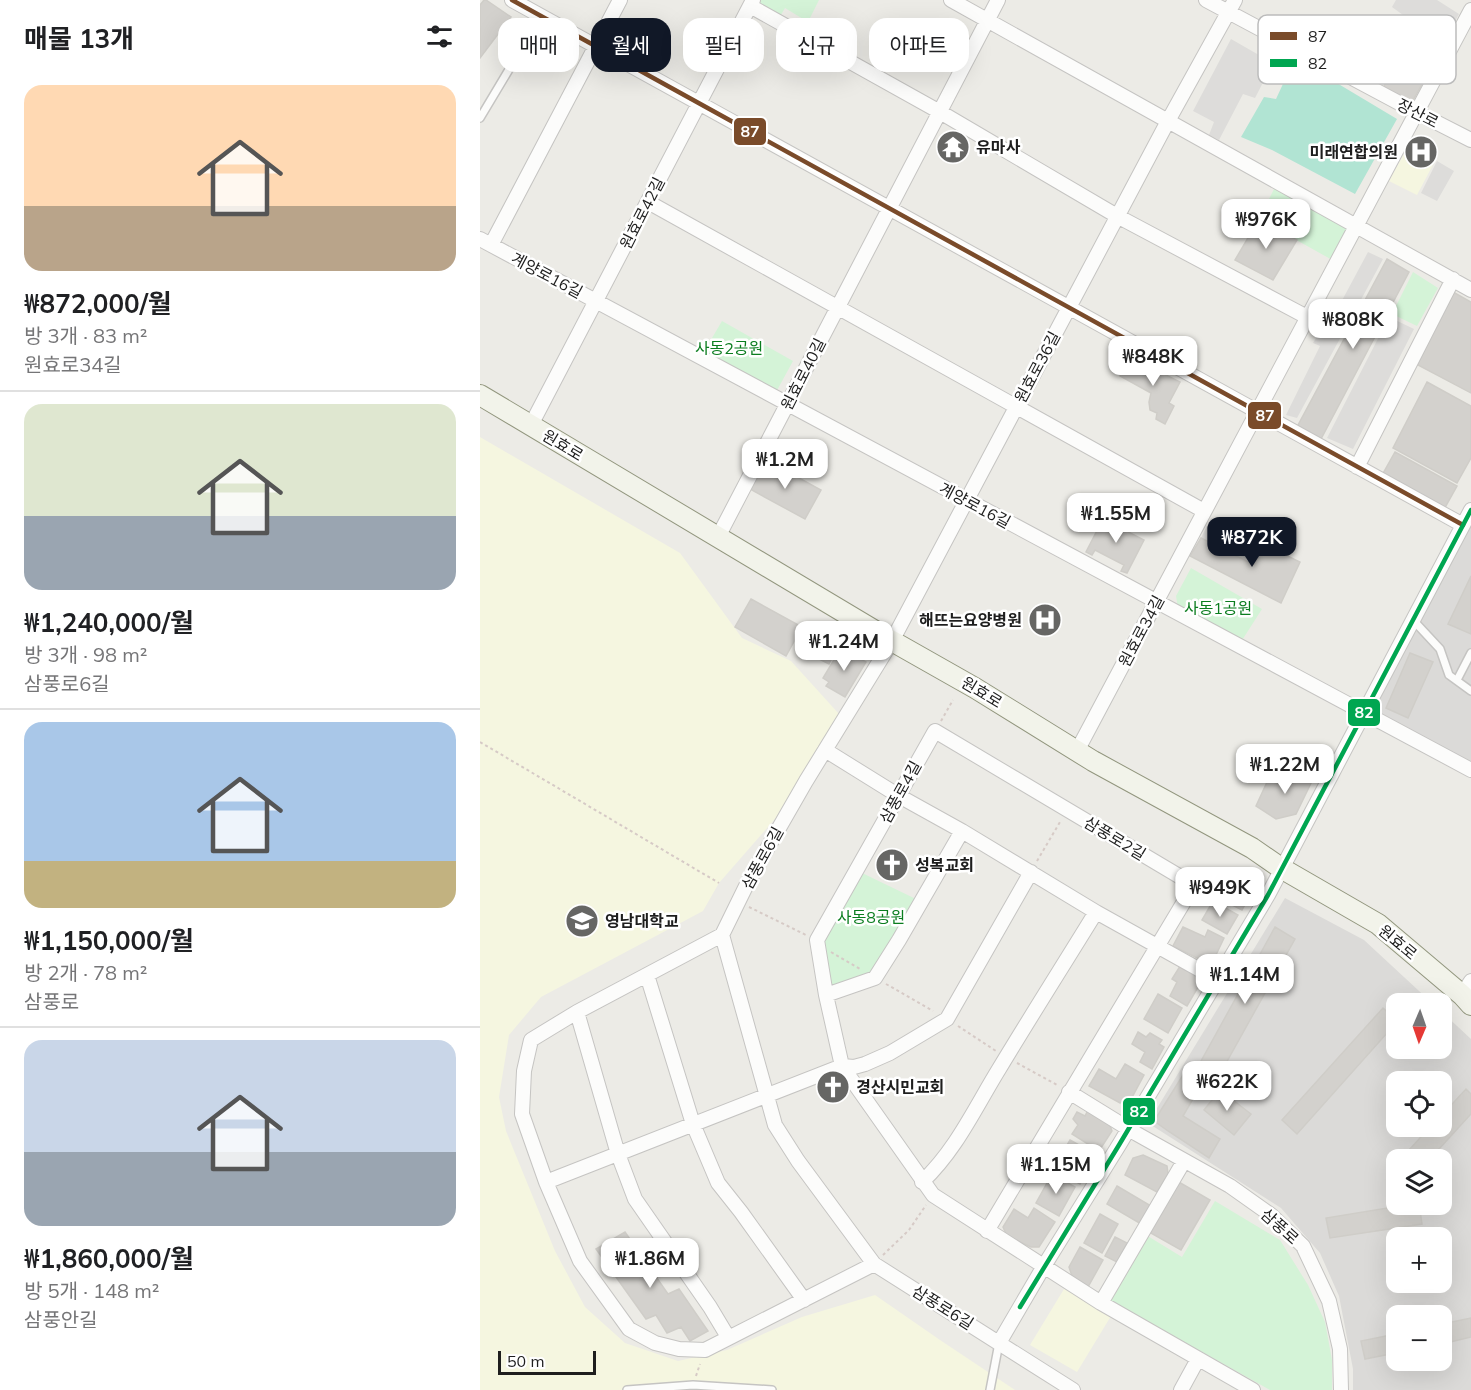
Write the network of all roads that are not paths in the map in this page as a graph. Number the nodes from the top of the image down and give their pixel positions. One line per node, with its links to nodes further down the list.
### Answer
1 (512, 0): 9 (street)
2 (620, 0): 10 (street)
3 (951, 0): 11 (street)
4 (998, 0): 11 (street, 원효로40길)
5 (1206, 0): 7 (street, 장산로)
6 (751, 3): 19 (street, 원효로42길); 20 (street)
7 (1232, 6): 12 (street, 장산로); 23 (street, 원효로36길)
8 (1471, 10): 13 (street, 원효로34길)
9 (541, 16): 14 (street); 22 (lane)
10 (611, 18)
11 (987, 20): 20 (street, 원효로40길); 23 (street)
12 (1258, 21)
13 (1456, 38)
14 (591, 44)
15 (591, 56): 29 (street)
16 (642, 72): 19 (street)
17 (1367, 84): 21 (street, 장산로)
18 (1431, 84): 21 (street, 원효로34길)
19 (699, 103): 25 (street, 원효로42길); 26 (street)
20 (939, 112): 26 (street, 원효로40길); 27 (street)
21 (1416, 112): 24 (street, 장산로); 28 (street, 원효로34길)
22 (480, 118)
23 (1168, 121): 27 (street, 원효로36길); 28 (street)
24 (1471, 140)
25 (648, 202): 32 (street, 원효로42길); 33 (street)
26 (889, 208): 33 (street, 원효로40길); 34 (street)
27 (1117, 216): 34 (street, 원효로36길); 35 (street)
28 (1355, 225): 30 (street); 35 (street, 원효로34길)
29 (486, 242): 32 (street, 계양로16길)
30 (1453, 279): 31 (street); 41 (street)
31 (1471, 290)
32 (596, 302): 37 (street, 계양로16길); 40 (street, 원효로42길)
33 (838, 307): 37 (street, 원효로40길); 38 (street)
34 (1069, 308): 38 (street, 원효로36길); 39 (street)
35 (1307, 317): 39 (street, 원효로34길)
36 (480, 395): 40 (main road, 원효로)
37 (788, 404): 42 (street, 계양로16길); 46 (street, 원효로40길)
38 (1016, 406): 42 (street, 원효로36길); 44 (street)
39 (1257, 411): 41 (street); 44 (street, 원효로34길)
40 (531, 426): 46 (main road, 원효로)
41 (1357, 467): 45 (street)
42 (967, 500): 47 (street, 계양로16길); 49 (street, 원효로36길)
43 (1471, 510): 45 (street)
44 (1204, 511): 47 (street, 원효로34길)
45 (1467, 527): 48 (street)
46 (718, 537): 49 (main road, 원효로)
47 (1156, 602): 53 (street, 계양로16길); 55 (street, 원효로34길)
48 (1413, 620): 51 (lane); 53 (street)
49 (892, 641): 54 (street, 삼풍로6길); 55 (main road, 원효로)
50 (1471, 653): 51 (lane)
51 (1457, 680): 52 (lane)
52 (1471, 691)
53 (1364, 712): 56 (street, 계양로16길); 60 (street)
54 (825, 750): 57 (street); 63 (street, 삼풍로6길)
55 (1077, 751): 60 (main road, 원효로)
56 (1471, 770)
57 (898, 796): 58 (street, 삼풍로4길); 59 (street); 68 (street, 삼풍로4길)
58 (1068, 809): 64 (street, 삼풍로2길)
59 (962, 831): 61 (street); 68 (street)
60 (1281, 868): 66 (street); 67 (main road, 원효로)
61 (1031, 872): 62 (street); 70 (street)
62 (1096, 912): 64 (street); 78 (street)
63 (722, 935): 65 (street); 72 (street, 삼풍로6길)
64 (1158, 946): 66 (street); 71 (street, 삼풍로2길)
65 (647, 975): 69 (street); 73 (street)
66 (1218, 980): 74 (street)
67 (1468, 994)
68 (826, 995): 70 (street)
69 (577, 1012): 75 (street); 77 (street)
70 (842, 1066): 72 (street); 78 (street)
71 (1069, 1092): 74 (street, 삼풍로); 79 (street)
72 (767, 1095): 73 (street); 80 (street, 삼풍로6길)
73 (693, 1124): 75 (street); 82 (street)
74 (1129, 1129): 76 (street, 삼풍로); 81 (street)
75 (618, 1154): 77 (street); 84 (street)
76 (1184, 1161): 83 (street); 93 (street, 삼풍로)
77 (546, 1182): 84 (street)
78 (922, 1182): 79 (street)
79 (987, 1231): 81 (street)
80 (874, 1264): 82 (street); 85 (street, 삼풍로6길)
81 (1044, 1266): 83 (street); 85 (street)
82 (804, 1300): 84 (street)
83 (1101, 1303): 86 (street)
84 (728, 1337)
85 (999, 1343): 89 (lane); 90 (street, 삼풍로6길)
86 (1198, 1359): 91 (street); 92 (street)
87 (627, 1390): 88 (lane)
88 (772, 1390)
89 (990, 1390)
90 (1073, 1390)
91 (1181, 1390)
92 (1253, 1390)
93 (1341, 1390)

